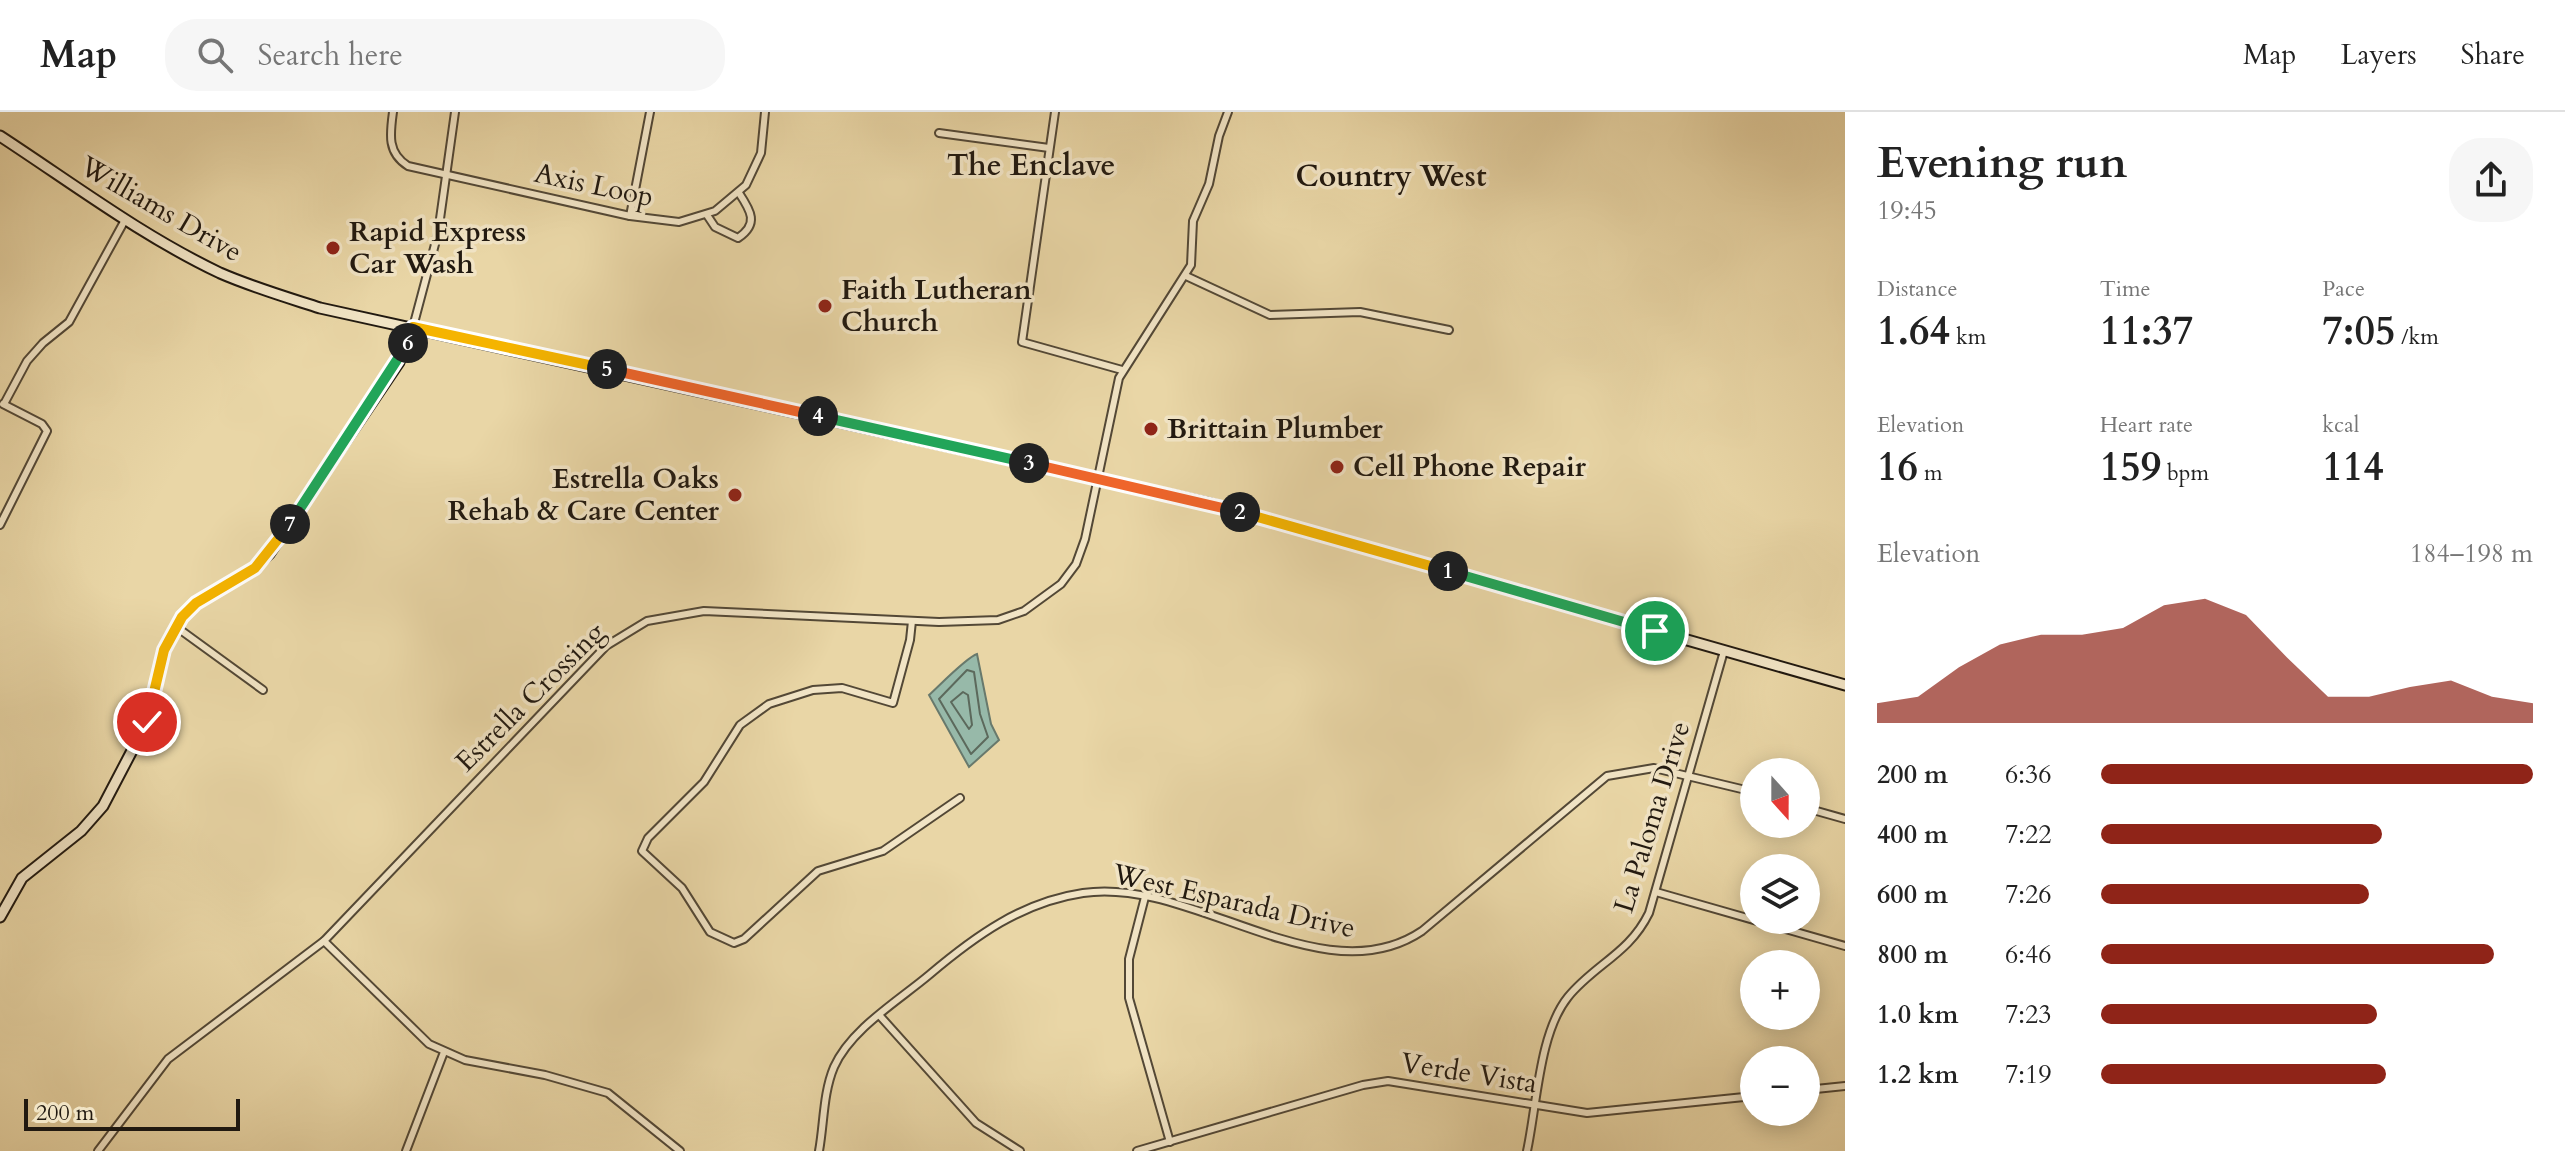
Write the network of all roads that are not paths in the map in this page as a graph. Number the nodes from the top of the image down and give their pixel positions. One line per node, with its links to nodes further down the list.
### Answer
1 (393, 112): 10 (street, Axis Loop)
2 (455, 112): 10 (street)
3 (650, 112): 13 (street)
4 (765, 112): 11 (street, Axis Loop)
5 (1055, 112): 9 (street)
6 (1228, 112): 15 (street)
7 (939, 133): 9 (street)
8 (0, 136): 14 (main road, Williams Drive)
9 (1049, 148): 18 (street)
10 (448, 175): 13 (street, Axis Loop); 16 (street)
11 (739, 193): 12 (street, Axis Loop); 12 (street)
12 (707, 215): 13 (street, Axis Loop)
13 (630, 216)
14 (125, 220): 16 (main road, Williams Drive); 19 (street)
15 (1186, 276): 17 (street); 18 (street)
16 (413, 327): 20 (main road, Williams Drive); 23 (main road)
17 (1449, 330)
18 (1122, 370): 20 (street, Estrella Crossing)
19 (2, 403): 21 (street)
20 (1097, 478): 22 (street, Estrella Crossing); 24 (main road, Williams Drive)
21 (0, 525)
22 (912, 621): 29 (street); 35 (street, Estrella Crossing)
23 (175, 626): 26 (street); 34 (main road)
24 (1724, 651): 25 (main road, Williams Drive); 27 (street, La Paloma Drive)
25 (1845, 685)
26 (263, 690)
27 (1689, 774): 28 (street, West Esparada Drive); 32 (street, La Paloma Drive); 33 (street, West Esparada Drive)
28 (1740, 788)
29 (960, 798)
30 (1820, 812): 31 (street)
31 (1845, 819)
32 (1656, 892): 36 (street); 42 (street, La Paloma Drive)
33 (1145, 897): 37 (street, West Esparada Drive); 43 (street)
34 (0, 917)
35 (324, 941): 38 (street); 44 (street, Estrella Crossing)
36 (1845, 946)
37 (880, 1016): 47 (street, West Esparada Drive); 48 (street)
38 (444, 1052): 45 (street); 46 (street)
39 (1845, 1086): 40 (street)
40 (1820, 1089)
41 (1740, 1098): 42 (street, Verde Vista)
42 (1537, 1106): 43 (street, Verde Vista); 50 (street, La Paloma Drive)
43 (1170, 1142): 49 (street, Verde Vista)
44 (98, 1151)
45 (406, 1151)
46 (680, 1151)
47 (819, 1151)
48 (1020, 1151)
49 (1137, 1151)
50 (1527, 1151)

